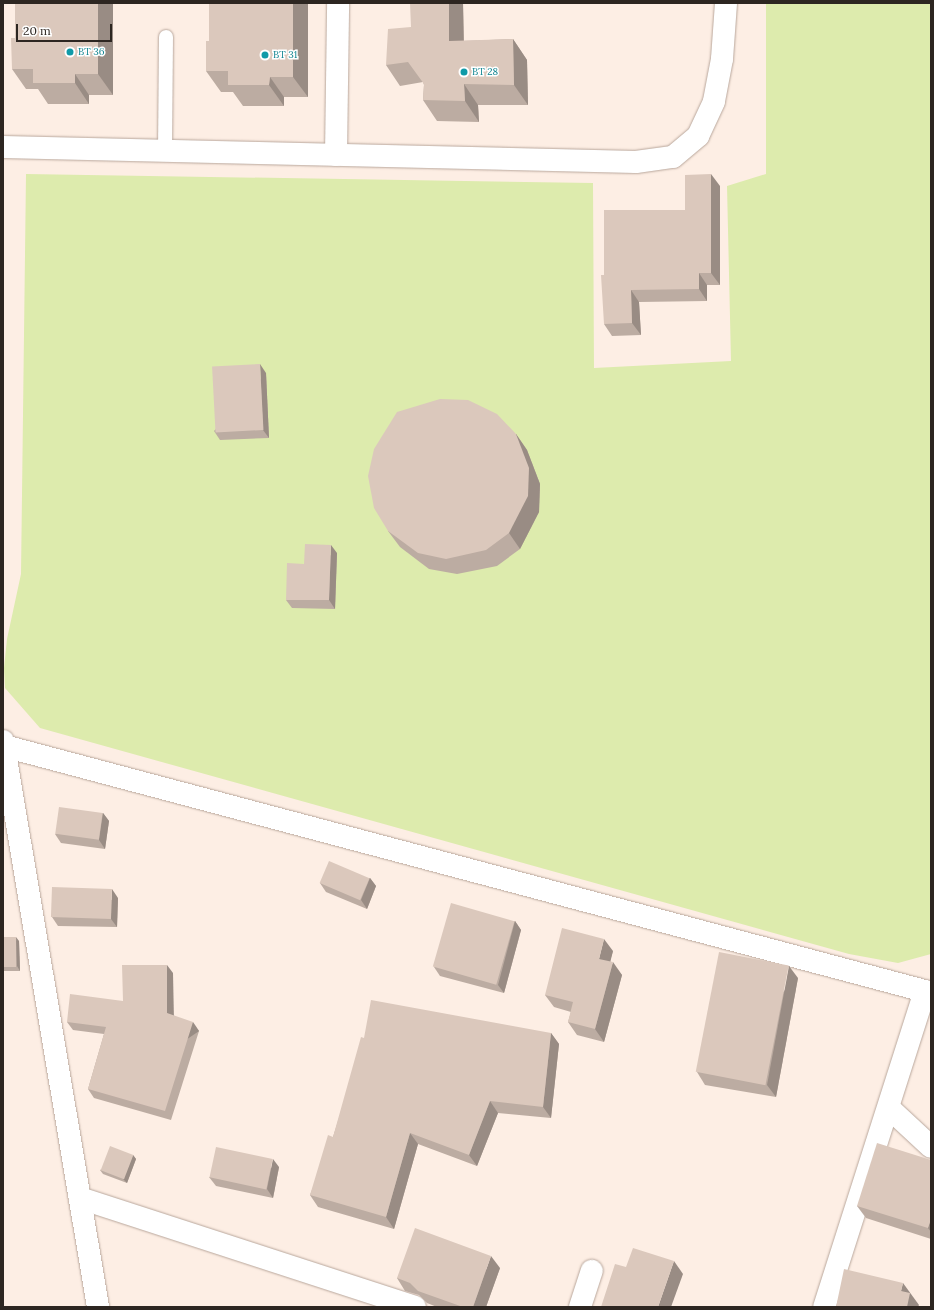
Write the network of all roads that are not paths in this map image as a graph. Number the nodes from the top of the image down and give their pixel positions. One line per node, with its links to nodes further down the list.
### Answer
1 (338, 3): 6 (street)
2 (726, 3): 6 (street)
3 (166, 37): 5 (lane)
4 (3, 147): 5 (street)
5 (165, 151): 6 (street)
6 (336, 155)
7 (3, 743): 8 (street); 9 (street)
8 (11, 836): 11 (street)
9 (889, 1108): 10 (street); 16 (street)
10 (931, 1147)
11 (80, 1198): 13 (street); 14 (street)
12 (592, 1271): 15 (street)
13 (98, 1307)
14 (415, 1307)
15 (580, 1307)
16 (824, 1307)

